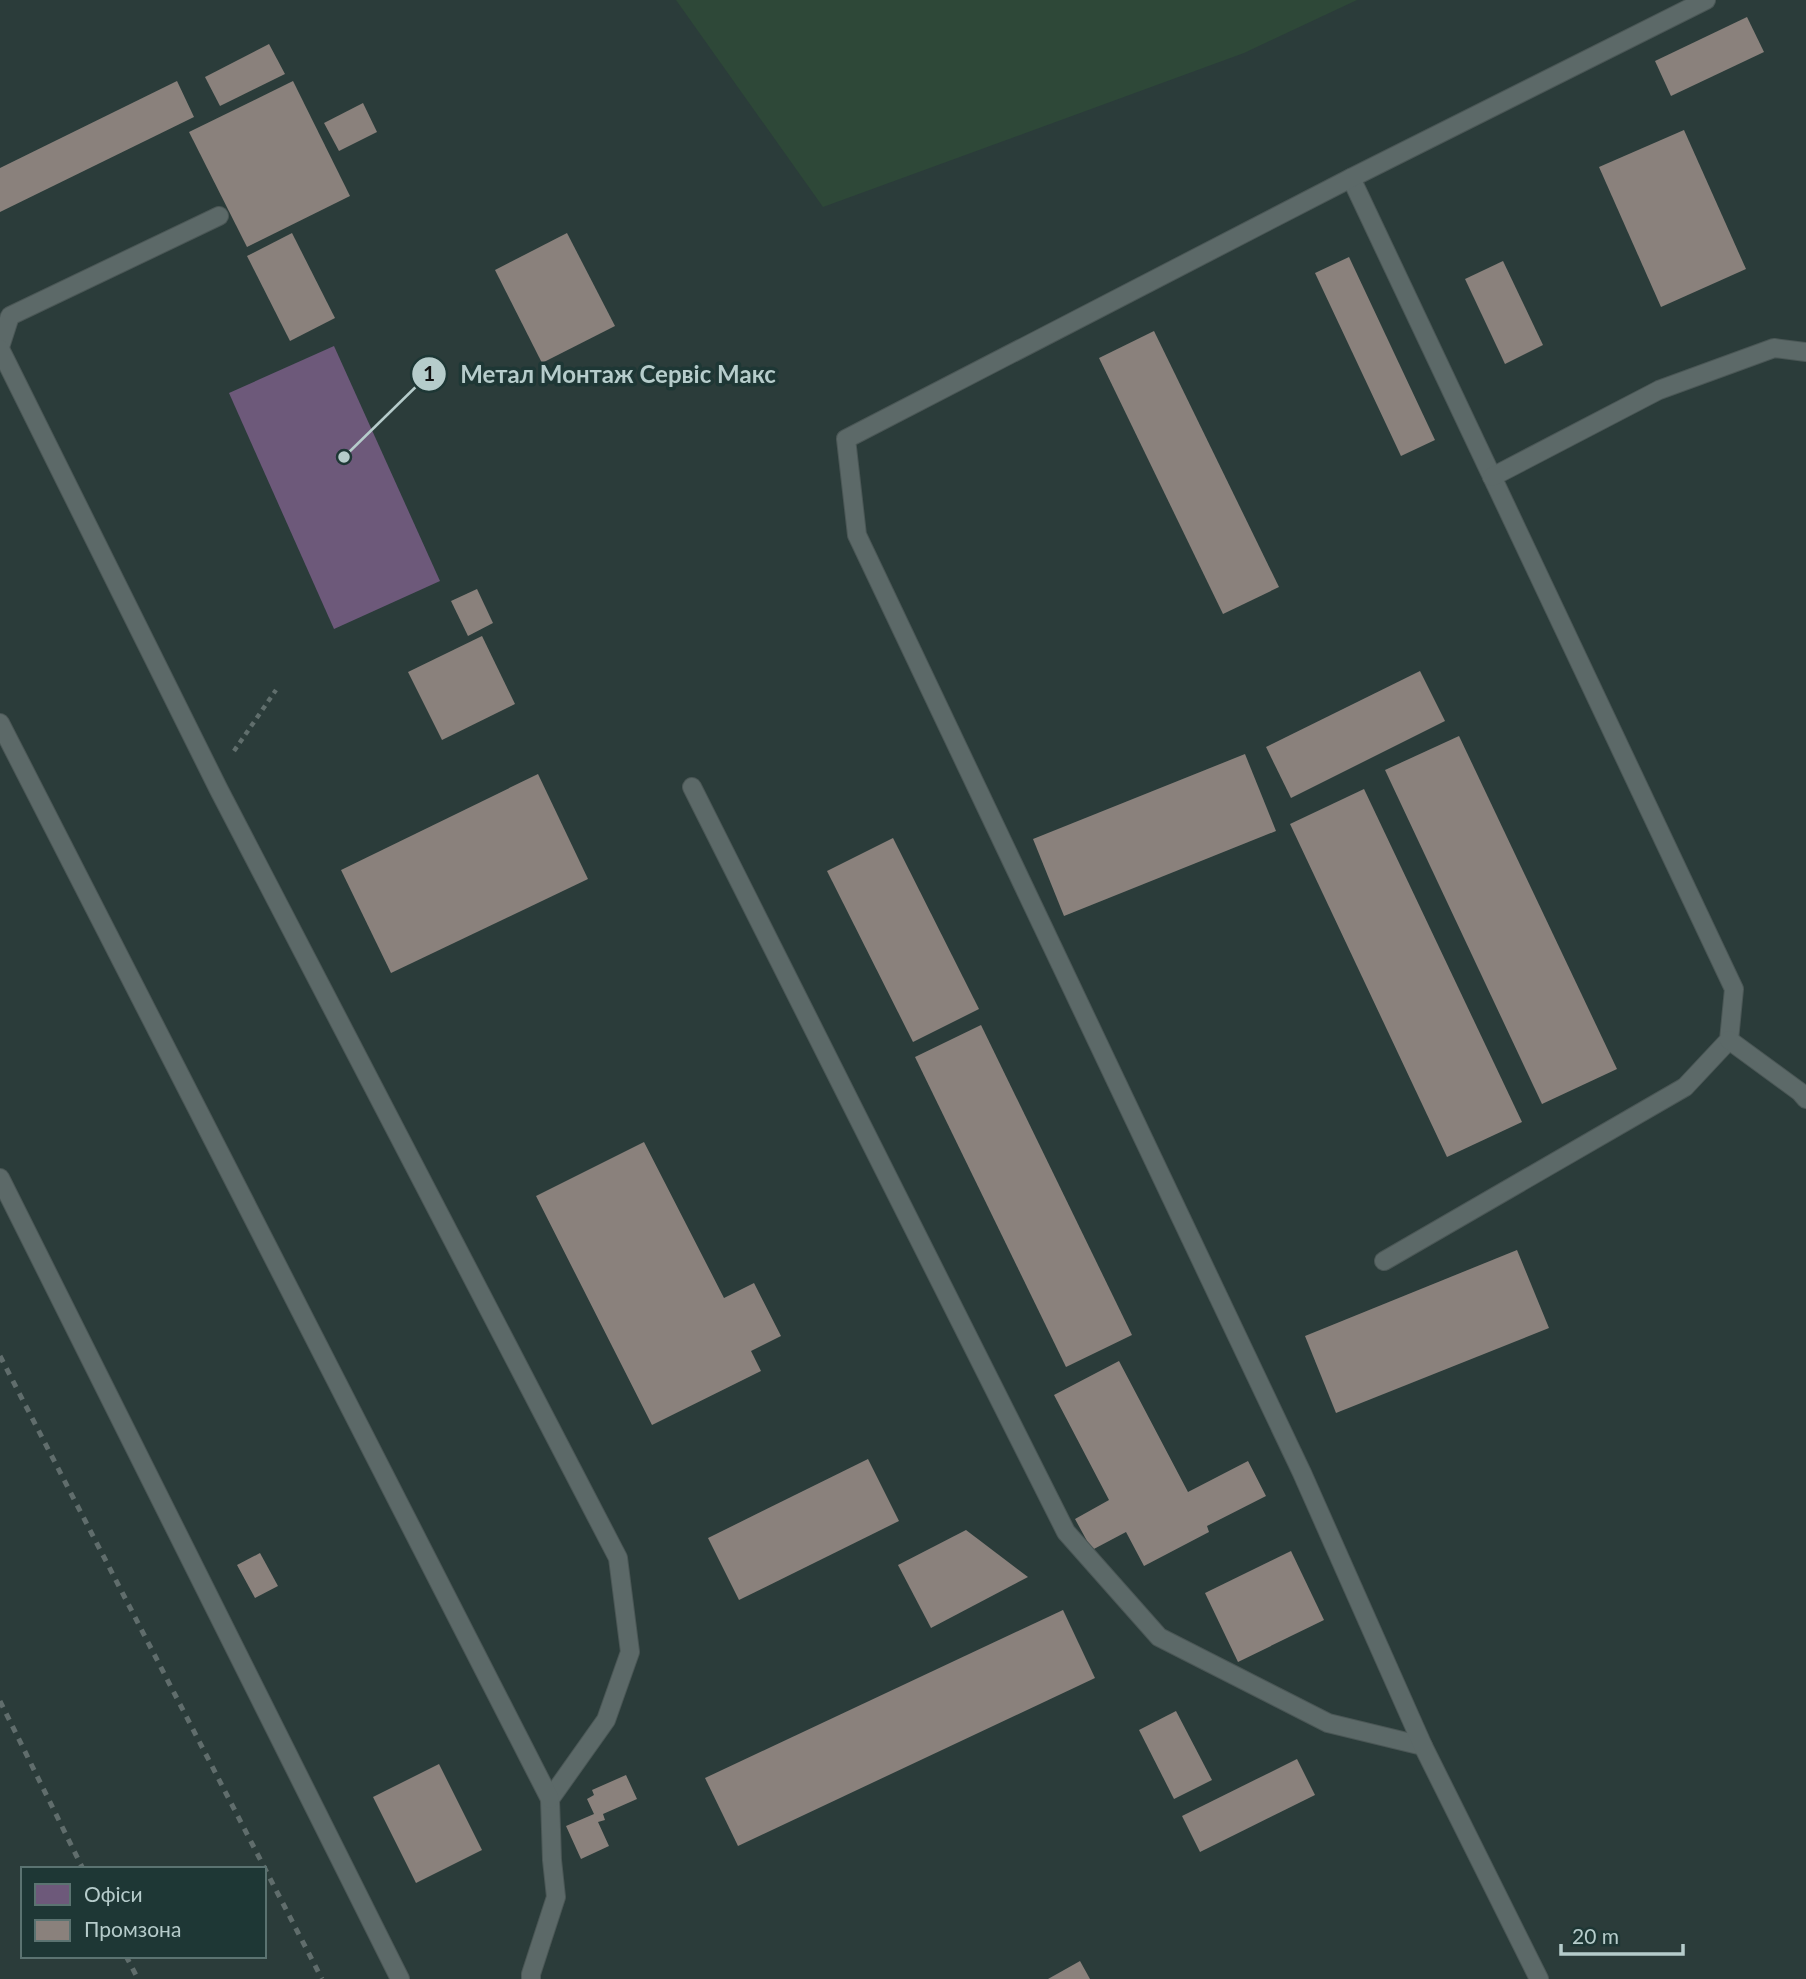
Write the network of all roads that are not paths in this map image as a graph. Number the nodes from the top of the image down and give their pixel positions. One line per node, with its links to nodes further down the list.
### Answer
1 (1706, 0): 2 (lane)
2 (1351, 178): 7 (lane); 14 (lane)
3 (219, 216): 4 (lane)
4 (5, 312): 5 (lane)
5 (0, 348): 15 (lane)
6 (1806, 352): 7 (lane)
7 (1492, 477): 10 (lane)
8 (0, 723): 15 (lane)
9 (692, 787): 14 (lane)
10 (1730, 1040): 11 (lane); 13 (lane)
11 (1806, 1099)
12 (0, 1178): 16 (lane)
13 (1384, 1261)
14 (1423, 1745): 18 (lane)
15 (550, 1799): 17 (lane)
16 (400, 1979)
17 (531, 1979)
18 (1539, 1979)

